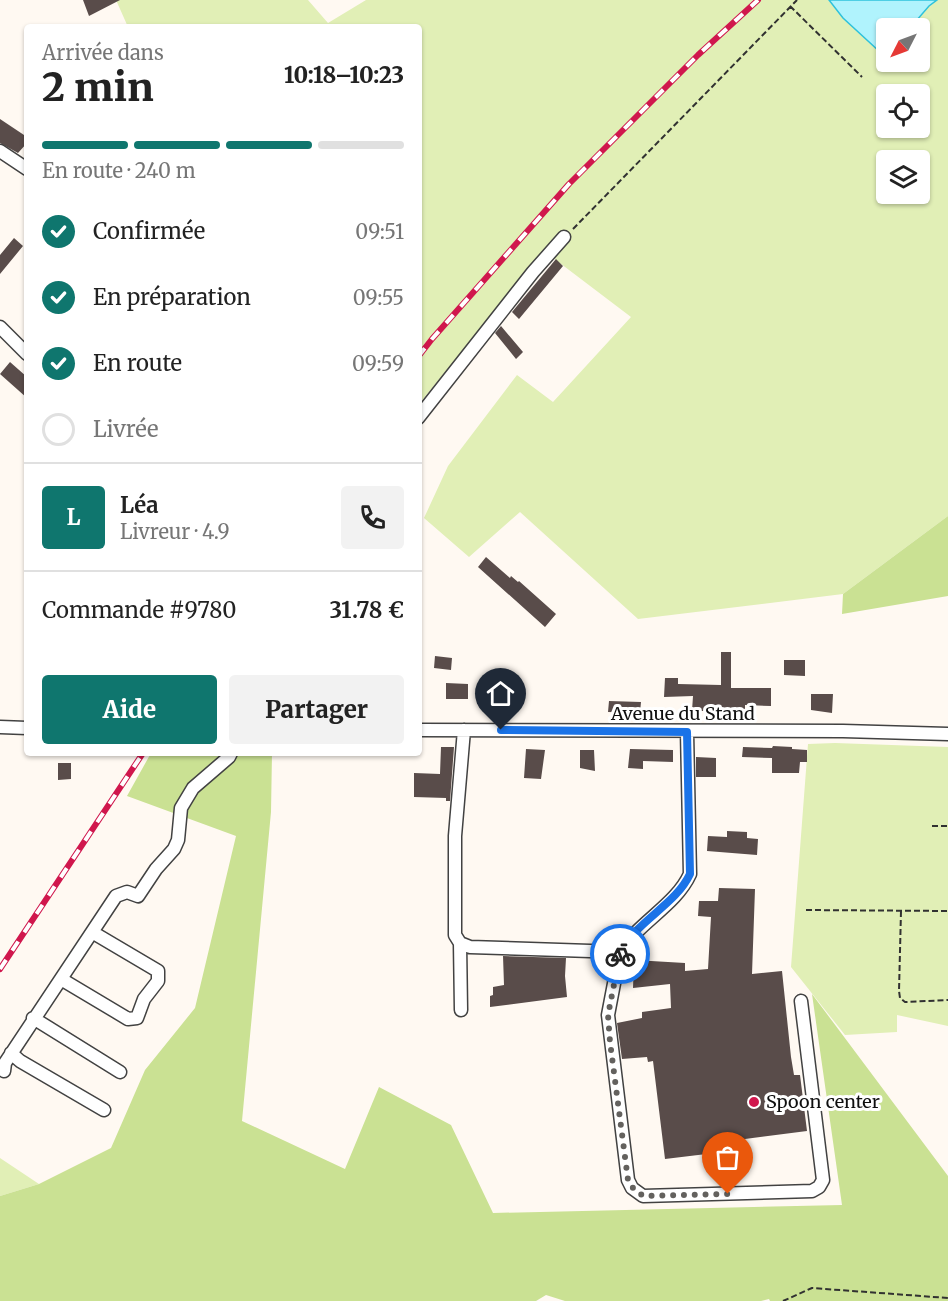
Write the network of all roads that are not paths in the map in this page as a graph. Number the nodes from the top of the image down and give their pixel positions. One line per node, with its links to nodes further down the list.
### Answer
1 (0, 152): 2 (street)
2 (24, 167)
3 (564, 237): 6 (street)
4 (0, 327): 5 (street)
5 (24, 351)
6 (422, 413)
7 (0, 728): 8 (street)
8 (24, 728)
9 (422, 730): 10 (street, Avenue du Stand)
10 (464, 730): 11 (street, Avenue du Stand); 15 (street)
11 (687, 732): 12 (street, Avenue du Stand); 16 (street)
12 (948, 734)
13 (230, 756): 14 (street)
14 (92, 932): 17 (street); 17 (street)
15 (460, 944): 16 (street); 19 (street)
16 (620, 952): 18 (street)
17 (61, 979): 20 (street)
18 (801, 1001)
19 (461, 1010)
20 (33, 1018): 21 (street); 23 (street)
21 (11, 1053): 22 (street); 24 (street)
22 (4, 1071)
23 (120, 1072)
24 (104, 1110)

